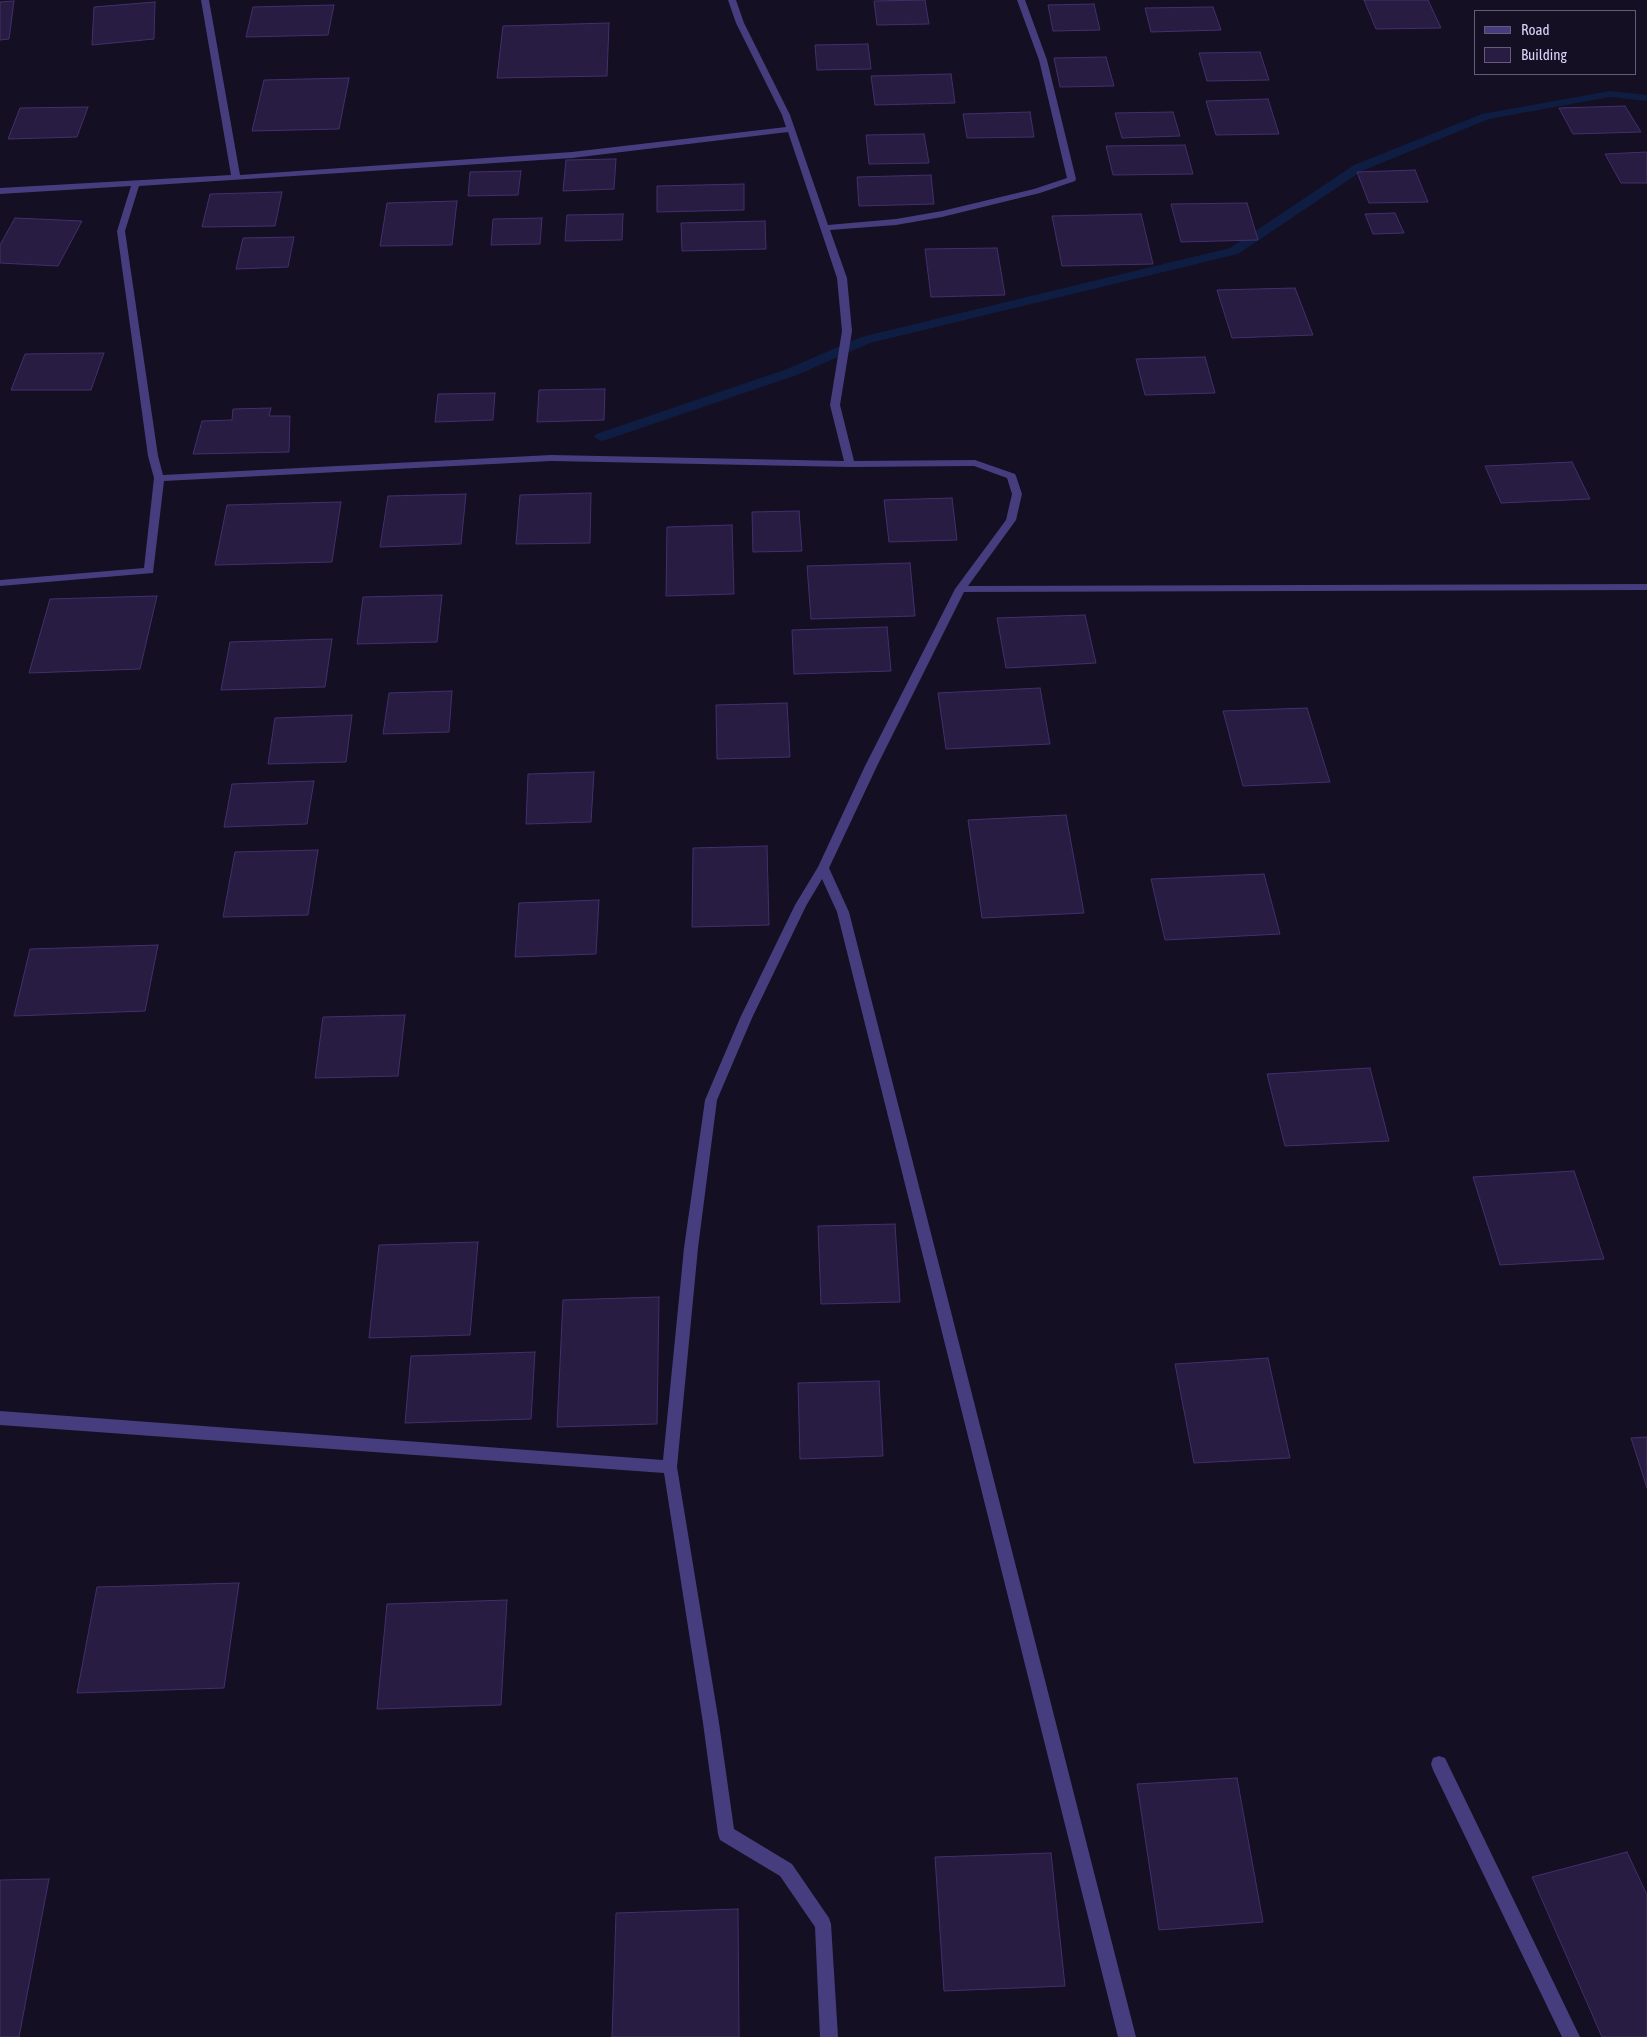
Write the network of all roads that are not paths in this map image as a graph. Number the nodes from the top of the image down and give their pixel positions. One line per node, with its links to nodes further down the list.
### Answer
1 (205, 0): 5 (street)
2 (732, 0): 4 (street)
3 (1021, 0): 8 (street)
4 (791, 129): 5 (street); 8 (street)
5 (236, 178): 6 (street)
6 (136, 183): 7 (street); 10 (street)
7 (0, 191)
8 (825, 228): 9 (street)
9 (850, 464): 10 (street); 13 (street)
10 (159, 478): 11 (street)
11 (0, 583)
12 (1647, 587): 13 (street)
13 (960, 589): 14 (street)
14 (823, 868): 16 (street); 19 (street)
15 (0, 1418): 16 (street)
16 (670, 1467): 18 (street)
17 (1440, 1764): 20 (street)
18 (830, 2037)
19 (1127, 2037)
20 (1571, 2037)

